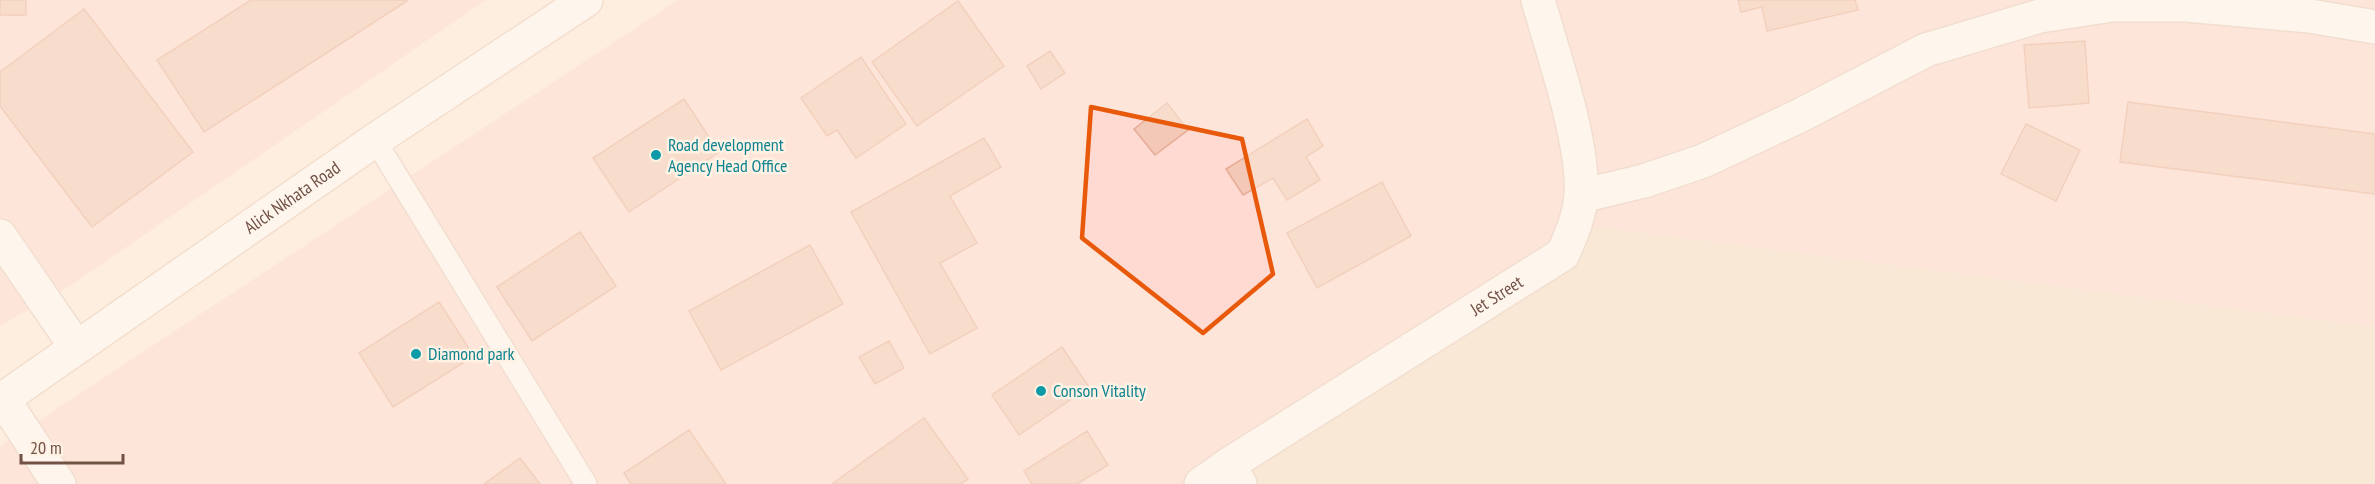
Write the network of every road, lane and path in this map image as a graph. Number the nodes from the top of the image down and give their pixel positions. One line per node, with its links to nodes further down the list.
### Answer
1 (586, 0): 3 (street, Alick Nkhata Road)
2 (1538, 0): 6 (street, Jet Street)
3 (557, 9): 5 (street, Alick Nkhata Road)
4 (2375, 27): 6 (street)
5 (375, 140): 8 (street, Alick Nkhata Road); 12 (lane)
6 (1581, 196): 10 (street, Jet Street)
7 (0, 236): 8 (street)
8 (76, 347): 9 (street, Alick Nkhata Road)
9 (1, 400): 11 (street)
10 (1234, 475): 13 (street, Jet Street)
11 (59, 484)
12 (586, 484)
13 (1201, 484)

